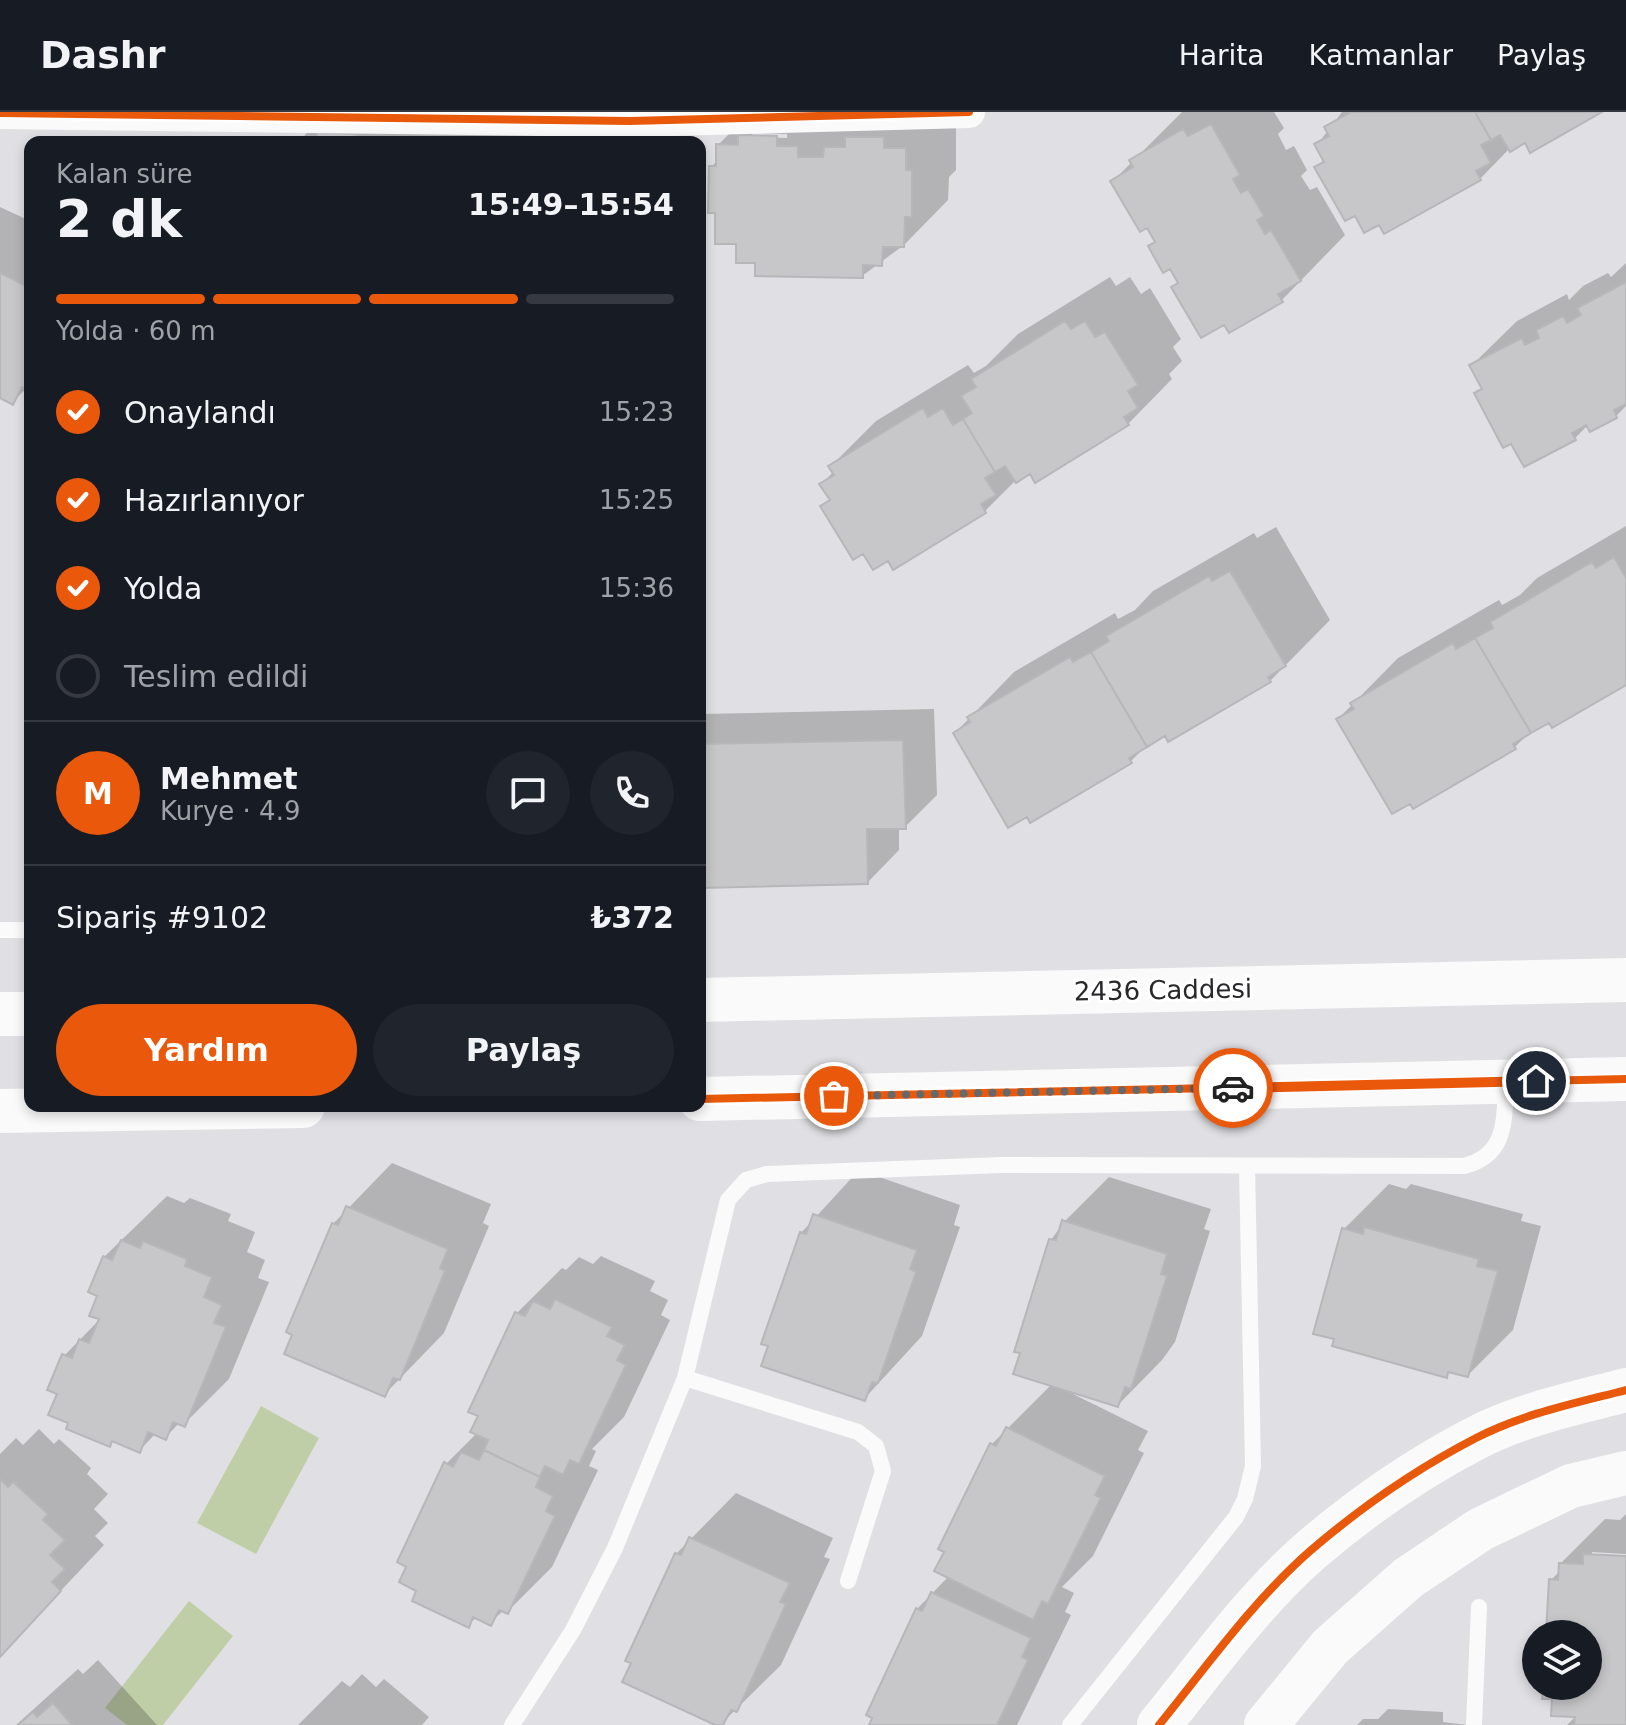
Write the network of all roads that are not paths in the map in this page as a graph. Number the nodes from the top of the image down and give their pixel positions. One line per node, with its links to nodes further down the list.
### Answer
1 (969, 112): 3 (street)
2 (0, 113): 3 (street)
3 (110, 114)
4 (0, 930): 5 (lane)
5 (24, 930)
6 (1626, 980): 7 (street, 2436 Caddesi)
7 (706, 1000)
8 (0, 1014): 9 (street)
9 (24, 1014)
10 (1626, 1079): 11 (street)
11 (1506, 1082): 12 (street); 15 (lane)
12 (706, 1099)
13 (0, 1111): 14 (street)
14 (24, 1111)
15 (1247, 1166): 16 (lane); 22 (lane)
16 (685, 1378): 19 (lane); 21 (lane)
17 (1626, 1390): 23 (street)
18 (1626, 1473): 24 (street)
19 (848, 1581)
20 (1479, 1607): 25 (lane)
21 (512, 1725)
22 (1070, 1725)
23 (1159, 1725)
24 (1266, 1725)
25 (1474, 1725)

